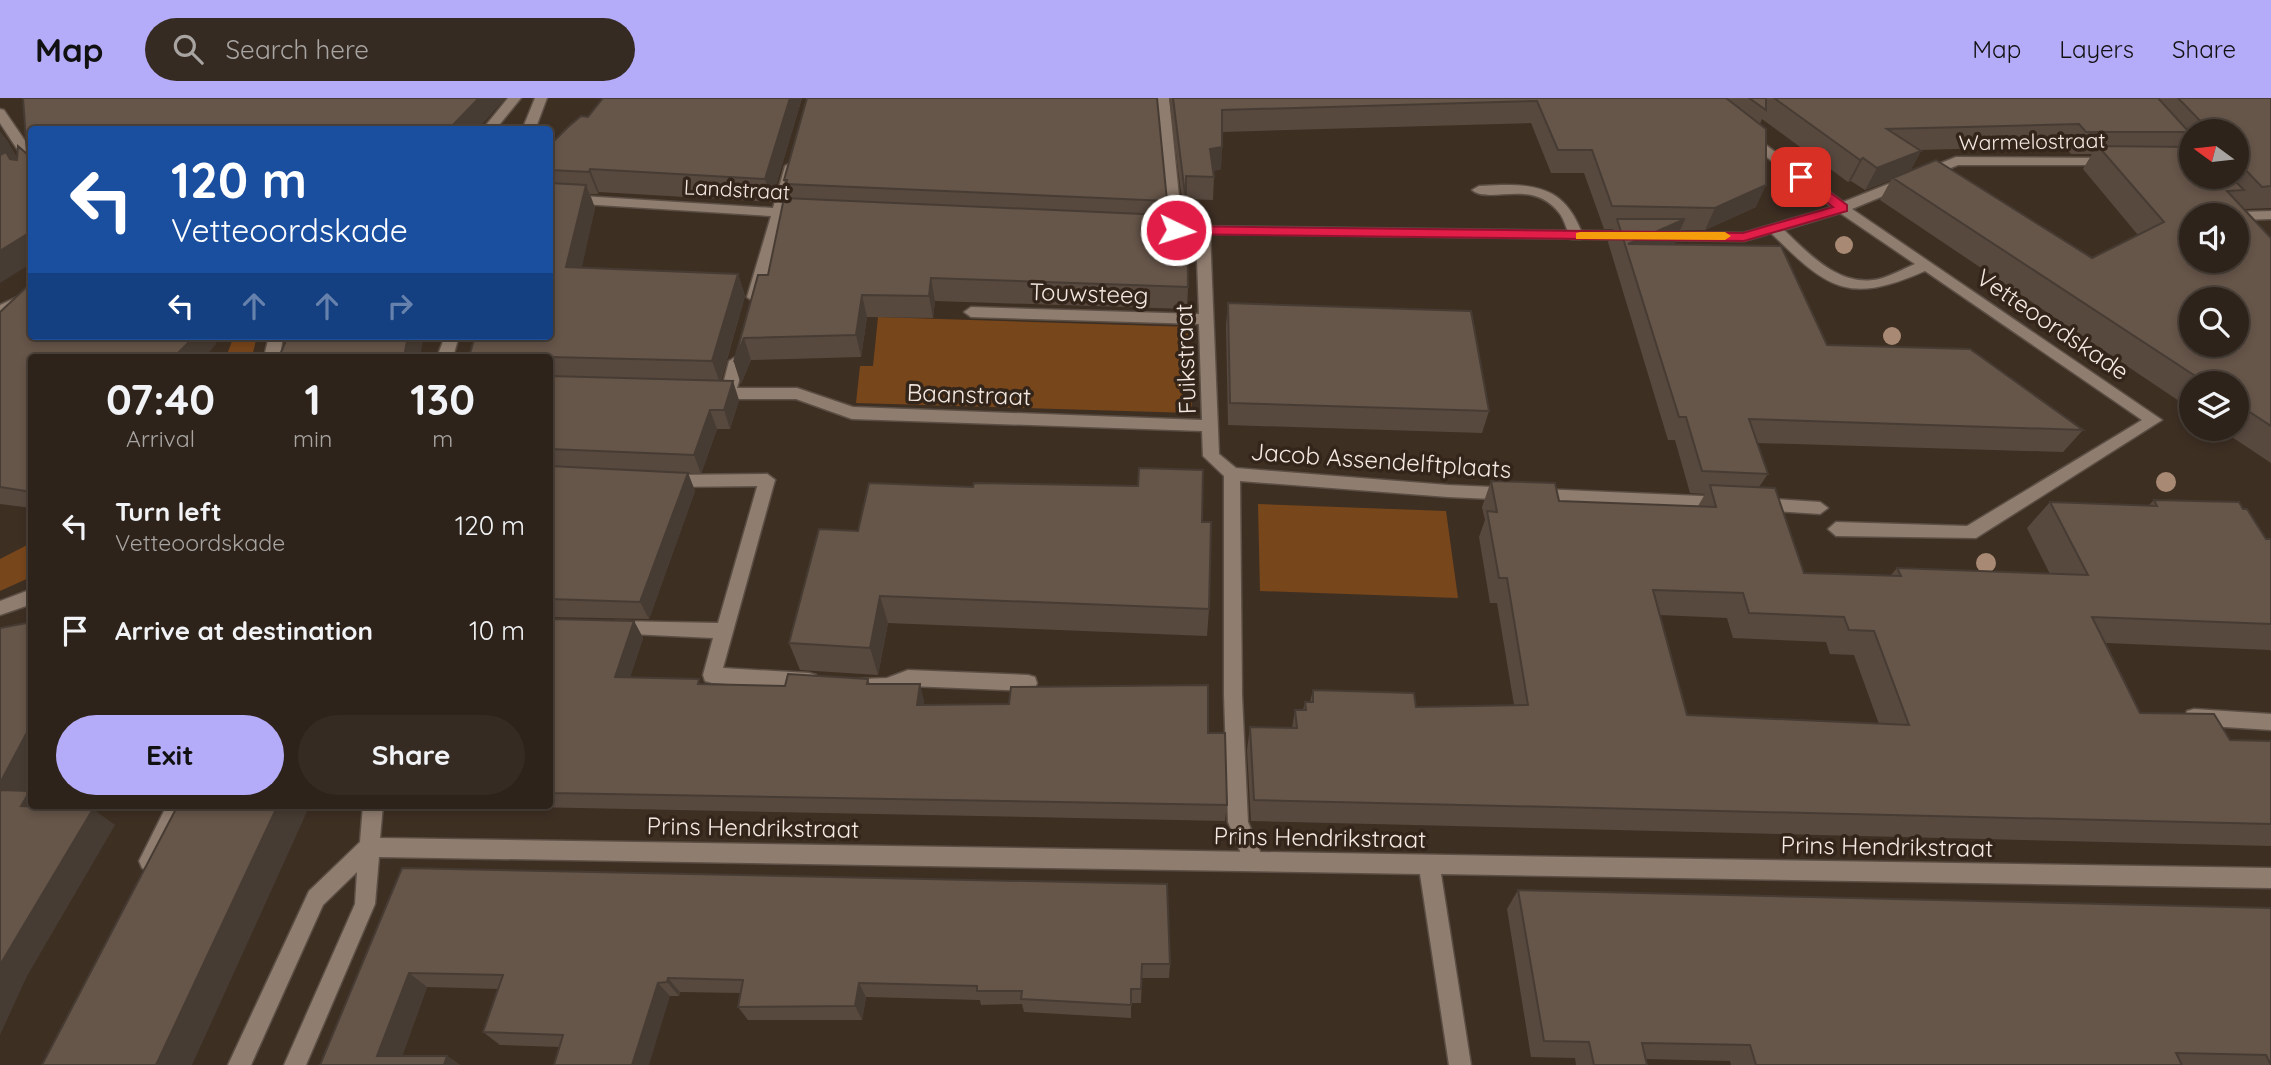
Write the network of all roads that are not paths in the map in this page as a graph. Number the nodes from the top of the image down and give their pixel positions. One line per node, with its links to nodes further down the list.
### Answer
1 (515, 98): 6 (street)
2 (541, 98): 7 (street)
3 (1163, 98): 19 (street)
4 (0, 113): 9 (street)
5 (1731, 123): 13 (street, Vetteoordskade)
6 (491, 126)
7 (530, 126)
8 (796, 149): 14 (street)
9 (27, 161)
10 (2120, 161): 13 (street, Warmelostraat)
11 (1479, 190): 22 (street)
12 (553, 198): 14 (street, Landstraat)
13 (1842, 208): 17 (street); 23 (street, Vetteoordskade)
14 (779, 213): 15 (street, Landstraat); 27 (street)
15 (813, 214)
16 (2271, 215): 21 (street)
17 (1774, 228): 22 (street); 23 (street)
18 (1156, 229): 19 (street)
19 (1176, 230): 20 (street)
20 (1203, 232): 22 (street); 28 (street, Fuikstraat)
21 (2255, 233)
22 (1576, 236)
23 (1926, 265): 36 (street, Vetteoordskade)
24 (28, 297): 25 (street)
25 (0, 311)
26 (971, 312): 28 (street, Touwsteeg)
27 (750, 313)
28 (1206, 319): 32 (street, Fuikstraat)
29 (739, 355): 31 (street)
30 (701, 393): 31 (street, Baanstraat)
31 (728, 394): 32 (street, Baanstraat)
32 (1210, 426): 33 (street, Fuikstraat)
33 (1232, 474): 35 (street, Jacob Assendelftplaats); 47 (street)
34 (654, 480): 40 (street)
35 (1819, 508)
36 (1836, 529)
37 (28, 598): 38 (street)
38 (0, 608)
39 (603, 628): 40 (street)
40 (724, 631): 41 (street)
41 (1028, 683)
42 (2170, 715): 43 (street)
43 (2271, 722)
44 (175, 809): 50 (street)
45 (373, 809): 46 (street)
46 (369, 847): 47 (street, Prins Hendrikstraat); 51 (street); 52 (street)
47 (1254, 861): 48 (street, Prins Hendrikstraat)
48 (1429, 865): 49 (street, Prins Hendrikstraat); 53 (street)
49 (2271, 878)
50 (140, 879)
51 (239, 1065)
52 (295, 1065)
53 (1460, 1065)

